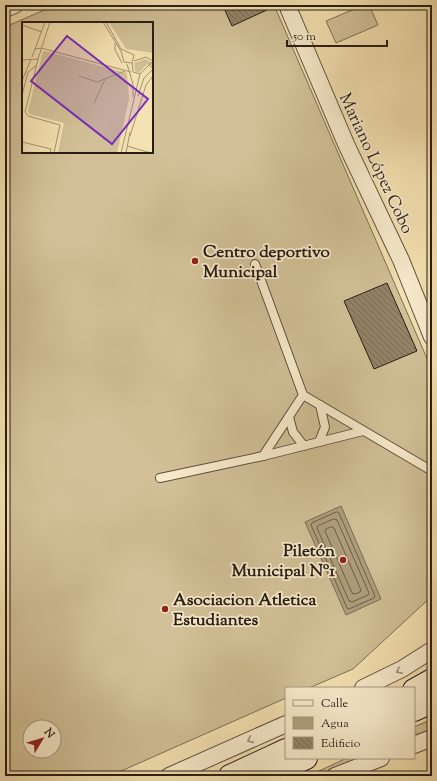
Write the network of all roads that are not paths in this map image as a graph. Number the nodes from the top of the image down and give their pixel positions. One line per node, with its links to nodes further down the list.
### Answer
1 (15, 5): 3 (street)
2 (287, 5): 5 (street, Mariano López Cobo)
3 (5, 9)
4 (255, 264): 6 (lane)
5 (432, 337)
6 (303, 395): 7 (lane); 8 (lane)
7 (320, 405): 9 (lane); 10 (lane)
8 (289, 417): 11 (lane); 12 (lane)
9 (363, 430): 10 (lane); 13 (lane)
10 (319, 442): 11 (lane)
11 (304, 446): 12 (lane)
12 (263, 456): 14 (lane)
13 (432, 471)
14 (160, 478)
15 (432, 650): 17 (street, one-way to 17)
16 (432, 680): 18 (main road)
17 (365, 687)
18 (415, 689)
19 (432, 702): 20 (main road)
20 (415, 710)
21 (285, 724): 27 (street, one-way to 27)
22 (432, 738): 23 (street)
23 (415, 745)
24 (285, 750): 28 (main road)
25 (304, 759): 29 (main road)
26 (378, 759): 30 (street)
27 (170, 776)
28 (230, 776)
29 (265, 776)
30 (335, 776)

